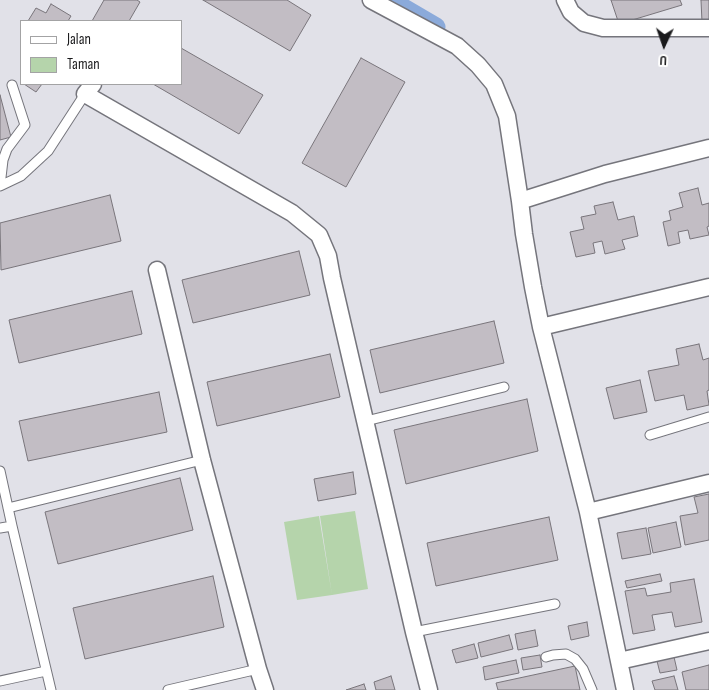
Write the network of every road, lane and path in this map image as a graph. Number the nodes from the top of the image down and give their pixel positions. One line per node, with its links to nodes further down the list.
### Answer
1 (371, 0): 8 (street)
2 (568, 6): 3 (street)
3 (709, 28)
4 (12, 85): 7 (lane)
5 (89, 89): 7 (lane); 14 (street)
6 (709, 148): 8 (street)
7 (0, 186)
8 (520, 201): 11 (street)
9 (157, 270): 16 (street)
10 (709, 287): 11 (street)
11 (542, 327): 20 (street)
12 (504, 388): 14 (lane)
13 (709, 417): 15 (lane)
14 (366, 421): 24 (street)
15 (650, 435)
16 (202, 460): 19 (lane); 28 (street)
17 (0, 471): 19 (lane)
18 (709, 483): 20 (street)
19 (8, 508): 21 (lane)
20 (588, 512): 27 (street)
21 (12, 526): 22 (lane); 29 (lane)
22 (0, 528)
23 (555, 604): 24 (lane)
24 (414, 632): 34 (street)
25 (709, 641): 27 (street)
26 (546, 657): 35 (lane)
27 (619, 661): 36 (street)
28 (258, 669): 32 (lane); 33 (street)
29 (46, 671): 30 (lane); 31 (lane)
30 (0, 680)
31 (51, 690)
32 (168, 690)
33 (264, 690)
34 (429, 690)
35 (592, 690)
36 (625, 690)

